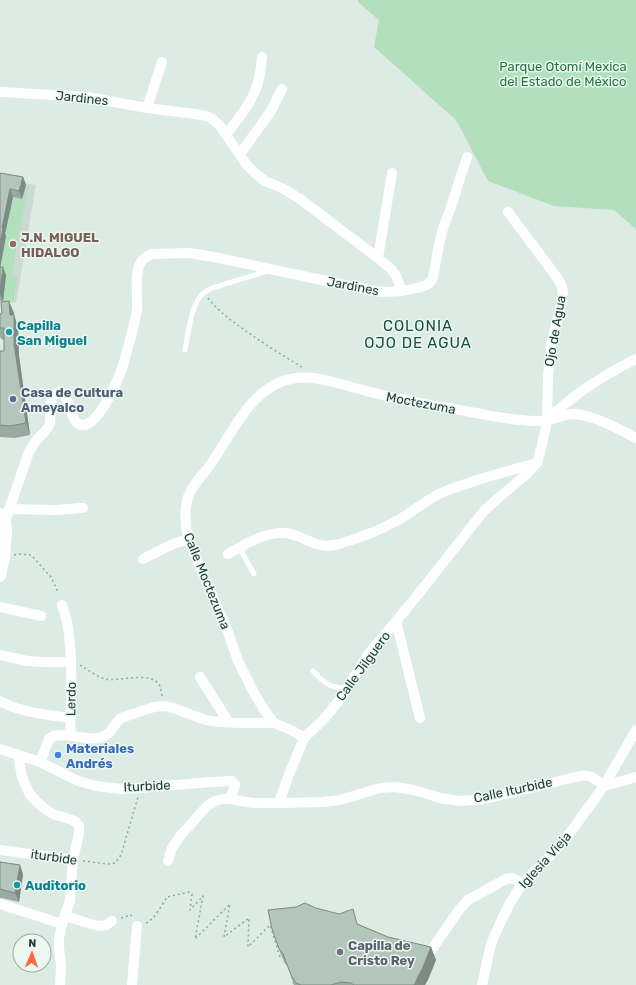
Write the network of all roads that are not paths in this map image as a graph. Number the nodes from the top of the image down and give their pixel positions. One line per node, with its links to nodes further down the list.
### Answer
1 (262, 57): 6 (street)
2 (162, 62): 5 (street)
3 (282, 89): 7 (street)
4 (0, 92): 5 (street, Jardines)
5 (147, 108): 6 (street, Jardines)
6 (226, 135): 7 (street, Jardines)
7 (240, 154): 11 (street, Jardines)
8 (467, 157): 13 (street)
9 (392, 173): 11 (street)
10 (508, 212): 17 (street, Ojo de Agua)
11 (378, 258): 13 (street, Jardines)
12 (273, 269): 13 (street, Jardines); 14 (lane); 21 (street, Jardines)
13 (402, 291)
14 (185, 350)
15 (636, 359): 17 (street)
16 (296, 378): 17 (street, Moctezuma); 22 (street, Calle Moctezuma)
17 (547, 421): 18 (street); 19 (street, Calle Jilguero)
18 (636, 438)
19 (537, 463): 23 (street); 31 (street, Calle Jilguero)
20 (84, 508): 21 (street)
21 (5, 515): 27 (street)
22 (188, 539): 25 (street); 41 (street, Calle Moctezuma)
23 (239, 548): 24 (street); 26 (lane)
24 (228, 554)
25 (143, 558)
26 (254, 574)
27 (0, 576)
28 (62, 605): 33 (street, Lerdo)
29 (0, 607): 30 (street)
30 (41, 616)
31 (396, 622): 36 (street, Calle Jilguero); 39 (street)
32 (0, 655): 33 (street)
33 (71, 662): 38 (street, Lerdo)
34 (313, 672): 36 (lane)
35 (200, 677): 40 (street)
36 (347, 689): 44 (street, Calle Jilguero)
37 (0, 701): 38 (street)
38 (70, 718): 43 (street, Lerdo)
39 (420, 718)
40 (229, 723): 41 (street); 43 (street)
41 (274, 723): 44 (street)
42 (636, 730): 49 (street, Iglesia Vieja)
43 (70, 735): 47 (street)
44 (304, 738): 51 (street)
45 (0, 749): 46 (street, Iturbide)
46 (18, 755): 47 (street, Iturbide); 53 (street)
47 (40, 762): 50 (street, Iturbide)
48 (636, 777): 49 (street)
49 (604, 786): 51 (street, Calle Iturbide); 55 (street, Iglesia Vieja)
50 (230, 799): 51 (street); 54 (street)
51 (279, 803)
52 (0, 850): 53 (street, iturbide)
53 (73, 860): 57 (street)
54 (168, 861)
55 (522, 884): 60 (street); 63 (street, Iglesia Vieja)
56 (0, 904): 57 (street)
57 (63, 920): 58 (street); 61 (street)
58 (112, 921)
59 (137, 926): 62 (street)
60 (430, 952)
61 (60, 985)
62 (132, 985)
63 (482, 985)

